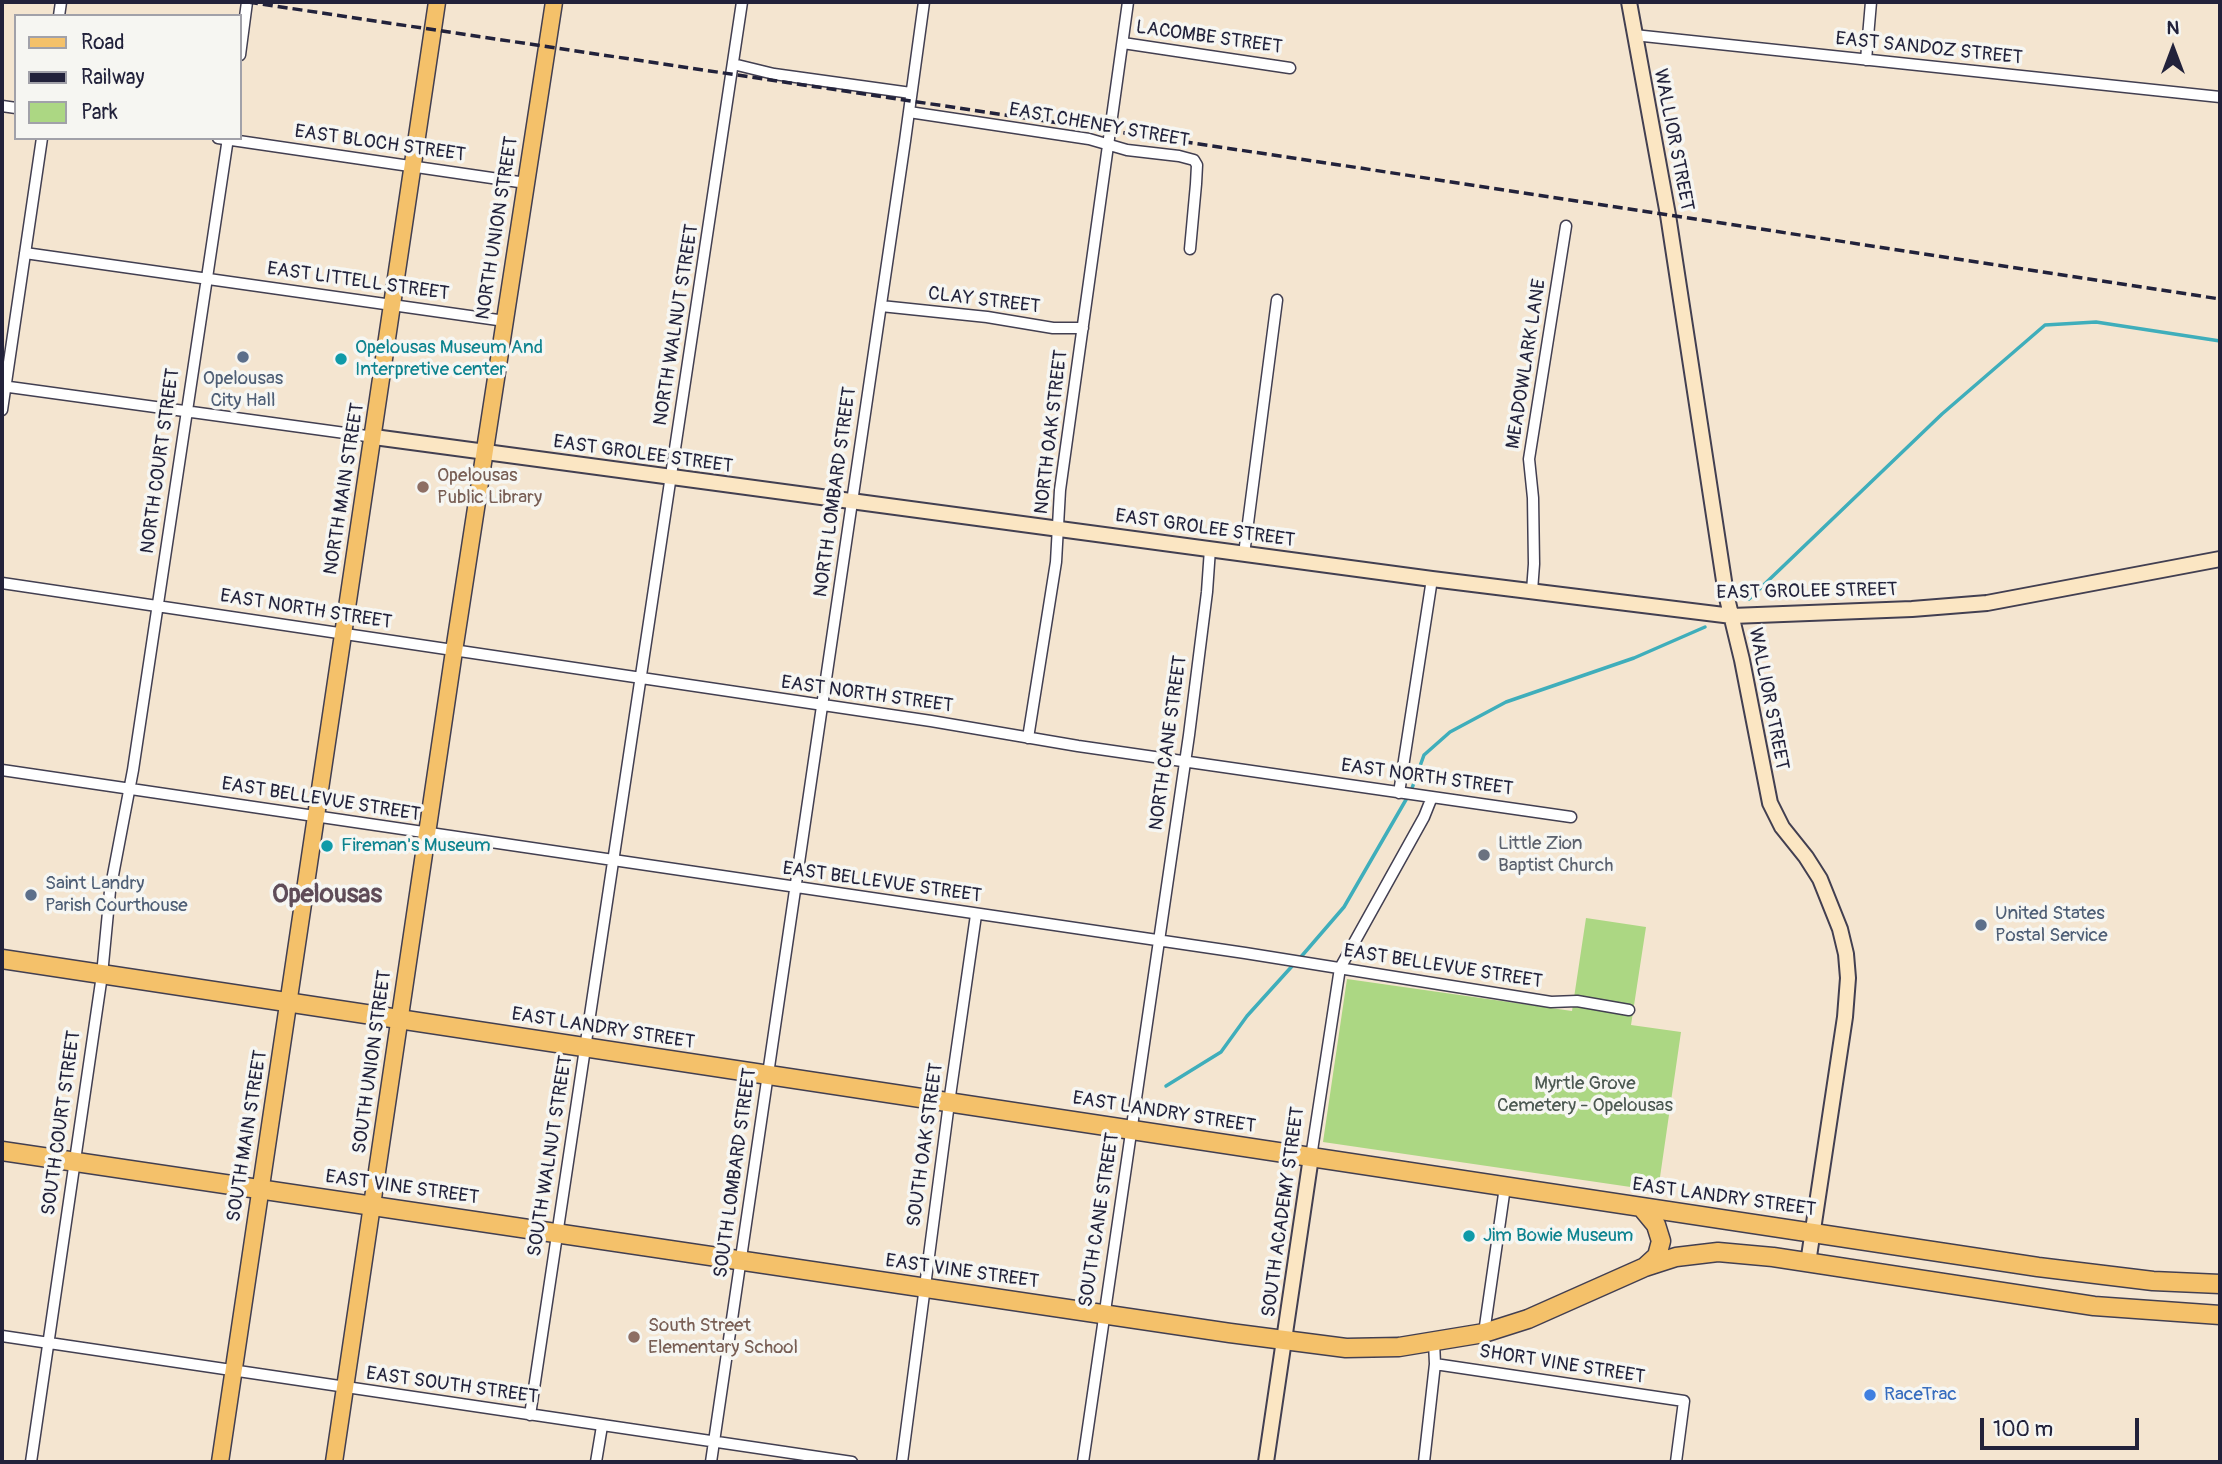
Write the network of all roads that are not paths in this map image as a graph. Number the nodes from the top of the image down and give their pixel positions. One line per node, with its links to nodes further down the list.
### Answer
1 (247, 2): 10 (street)
2 (437, 2): 21 (main road, NORTH MAIN STREET)
3 (554, 2): 22 (main road, NORTH UNION STREET)
4 (742, 2): 13 (street, NORTH WALNUT STREET)
5 (924, 2): 16 (street, NORTH LOMBARD STREET)
6 (1128, 2): 11 (street, NORTH OAK STREET)
7 (1629, 2): 9 (street, WALLIOR STREET)
8 (1871, 2): 12 (street)
9 (1634, 34): 12 (street, EAST SANDOZ STREET); 47 (street, WALLIOR STREET)
10 (242, 40)
11 (1123, 43): 14 (street, LACOMBE STREET); 20 (street, NORTH OAK STREET)
12 (1866, 60): 15 (street, EAST SANDOZ STREET)
13 (733, 64): 16 (street, EAST CHENEY STREET); 37 (street, NORTH WALNUT STREET)
14 (1290, 68)
15 (2220, 97)
16 (910, 102): 20 (street, EAST CHENEY STREET); 29 (street, NORTH LOMBARD STREET)
17 (42, 140): 25 (street)
18 (225, 140): 26 (street, NORTH COURT STREET)
19 (232, 140): 21 (street, EAST BLOCH STREET)
20 (1108, 144): 24 (street, EAST CHENEY STREET); 31 (street, NORTH OAK STREET)
21 (412, 167): 22 (street, EAST BLOCH STREET); 28 (main road, NORTH MAIN STREET)
22 (526, 183): 30 (main road, NORTH UNION STREET)
23 (1566, 226): 45 (street, MEADOWLARK LANE)
24 (1190, 249)
25 (25, 253): 26 (street, EAST LITTELL STREET); 32 (street)
26 (207, 277): 28 (street, EAST LITTELL STREET); 34 (street, NORTH COURT STREET)
27 (1277, 300): 41 (street)
28 (393, 305): 30 (street, EAST LITTELL STREET); 35 (main road, NORTH MAIN STREET)
29 (881, 306): 31 (street, CLAY STREET); 38 (street, NORTH LOMBARD STREET)
30 (505, 321): 36 (main road, NORTH UNION STREET)
31 (1083, 328): 39 (street, NORTH OAK STREET)
32 (4, 386): 33 (street); 34 (street, EAST GROLEE STREET)
33 (2, 410)
34 (186, 412): 35 (street, EAST GROLEE STREET); 46 (street, NORTH COURT STREET)
35 (374, 437): 36 (street, EAST GROLEE STREET); 48 (main road, NORTH MAIN STREET)
36 (484, 452): 37 (street, EAST GROLEE STREET); 49 (main road, NORTH UNION STREET)
37 (672, 477): 38 (street, EAST GROLEE STREET); 50 (street, NORTH WALNUT STREET)
38 (852, 503): 39 (street, EAST GROLEE STREET); 51 (street, NORTH LOMBARD STREET)
39 (1058, 529): 40 (street, EAST GROLEE STREET); 52 (street, NORTH OAK STREET)
40 (1210, 549): 41 (street, EAST GROLEE STREET); 53 (street, NORTH CANE STREET)
41 (1244, 554): 43 (street, EAST GROLEE STREET)
42 (2220, 559): 47 (street, EAST GROLEE STREET)
43 (1432, 579): 45 (street, EAST GROLEE STREET); 56 (street)
44 (2, 583): 46 (street, EAST NORTH STREET)
45 (1532, 591): 47 (street, EAST GROLEE STREET)
46 (158, 606): 48 (street, EAST NORTH STREET); 55 (street, NORTH COURT STREET)
47 (1732, 615): 82 (street, WALLIOR STREET)
48 (344, 634): 49 (street, EAST NORTH STREET); 58 (main road, NORTH MAIN STREET)
49 (454, 651): 50 (street, EAST NORTH STREET); 60 (main road, NORTH UNION STREET)
50 (641, 680): 51 (street, EAST NORTH STREET); 61 (street, NORTH WALNUT STREET)
51 (822, 706): 52 (street, EAST NORTH STREET); 62 (street, NORTH LOMBARD STREET)
52 (1028, 738): 53 (street, EAST NORTH STREET)
53 (1184, 761): 56 (street, EAST NORTH STREET); 64 (street, NORTH CANE STREET)
54 (2, 770): 55 (street, EAST BELLEVUE STREET)
55 (129, 790): 58 (street, EAST BELLEVUE STREET); 67 (street, SOUTH COURT STREET)
56 (1402, 793): 57 (street, EAST NORTH STREET)
57 (1432, 797): 59 (street, EAST NORTH STREET); 66 (street)
58 (316, 816): 60 (street, EAST BELLEVUE STREET); 68 (main road, SOUTH MAIN STREET)
59 (1571, 817)
60 (428, 834): 61 (street, EAST BELLEVUE STREET); 70 (main road, SOUTH UNION STREET)
61 (613, 861): 62 (street, EAST BELLEVUE STREET); 71 (street, SOUTH WALNUT STREET)
62 (795, 888): 63 (street, EAST BELLEVUE STREET); 72 (street, SOUTH LOMBARD STREET)
63 (976, 915): 64 (street, EAST BELLEVUE STREET); 73 (street, SOUTH OAK STREET)
64 (1160, 941): 66 (street, EAST BELLEVUE STREET); 74 (street, SOUTH CANE STREET)
65 (2, 959): 67 (highway, EAST LANDRY STREET)
66 (1339, 968): 69 (street, EAST BELLEVUE STREET); 76 (street, SOUTH ACADEMY STREET)
67 (102, 975): 68 (highway, EAST LANDRY STREET); 77 (street, SOUTH COURT STREET)
68 (289, 1004): 70 (highway, EAST LANDRY STREET); 79 (main road, SOUTH MAIN STREET)
69 (1629, 1010)
70 (401, 1018): 71 (highway, EAST LANDRY STREET); 80 (main road, SOUTH UNION STREET)
71 (585, 1048): 72 (highway, EAST LANDRY STREET); 83 (street, SOUTH WALNUT STREET)
72 (768, 1075): 73 (highway, EAST LANDRY STREET); 84 (street, SOUTH LOMBARD STREET)
73 (949, 1103): 74 (highway, EAST LANDRY STREET); 88 (street, SOUTH OAK STREET)
74 (1131, 1129): 76 (highway, EAST LANDRY STREET); 89 (street, SOUTH CANE STREET)
75 (2, 1151): 77 (highway, EAST VINE STREET)
76 (1311, 1157): 78 (highway, EAST LANDRY STREET); 93 (street, SOUTH ACADEMY STREET)
77 (74, 1161): 79 (highway, EAST VINE STREET); 95 (street, SOUTH COURT STREET)
78 (1504, 1187): 81 (highway, EAST LANDRY STREET); 91 (street)
79 (261, 1189): 80 (highway, EAST VINE STREET); 97 (main road, SOUTH MAIN STREET)
80 (373, 1205): 83 (highway, EAST VINE STREET); 98 (main road, SOUTH UNION STREET)
81 (1642, 1208): 82 (highway, EAST LANDRY STREET); 86 (highway)
82 (1813, 1232): 85 (street, WALLIOR STREET); 87 (highway, EAST LANDRY STREET)
83 (557, 1233): 84 (highway, EAST VINE STREET); 99 (street, SOUTH WALNUT STREET)
84 (740, 1261): 88 (highway, EAST VINE STREET); 101 (street, SOUTH LOMBARD STREET)
85 (1808, 1263): 86 (highway, EAST VINE STREET); 90 (highway, EAST VINE STREET)
86 (1645, 1267): 91 (highway, EAST VINE STREET)
87 (2220, 1284)
88 (925, 1288): 89 (highway, EAST VINE STREET); 108 (street, SOUTH OAK STREET)
89 (1103, 1314): 93 (highway, EAST VINE STREET); 109 (street, SOUTH CANE STREET)
90 (2220, 1315)
91 (1483, 1333): 94 (highway, EAST VINE STREET)
92 (2, 1336): 95 (street, EAST SOUTH STREET)
93 (1284, 1340): 94 (highway, EAST VINE STREET); 110 (street, SOUTH ACADEMY STREET)
94 (1434, 1342): 96 (street)
95 (48, 1343): 97 (street, EAST SOUTH STREET); 102 (street, SOUTH COURT STREET)
96 (1435, 1364): 111 (street); 112 (street, SHORT VINE STREET)
97 (234, 1370): 98 (street, EAST SOUTH STREET); 103 (main road, SOUTH MAIN STREET)
98 (345, 1388): 99 (street, EAST SOUTH STREET); 104 (main road, SOUTH UNION STREET)
99 (530, 1415): 100 (street, EAST SOUTH STREET)
100 (602, 1426): 101 (street, EAST SOUTH STREET); 105 (street)
101 (714, 1442): 106 (street, SOUTH LOMBARD STREET); 107 (street, EAST SOUTH STREET)
102 (31, 1462)
103 (220, 1462)
104 (334, 1462)
105 (596, 1462)
106 (711, 1462)
107 (852, 1462)
108 (902, 1462)
109 (1083, 1462)
110 (1266, 1462)
111 (1424, 1462)
112 (1676, 1462)

